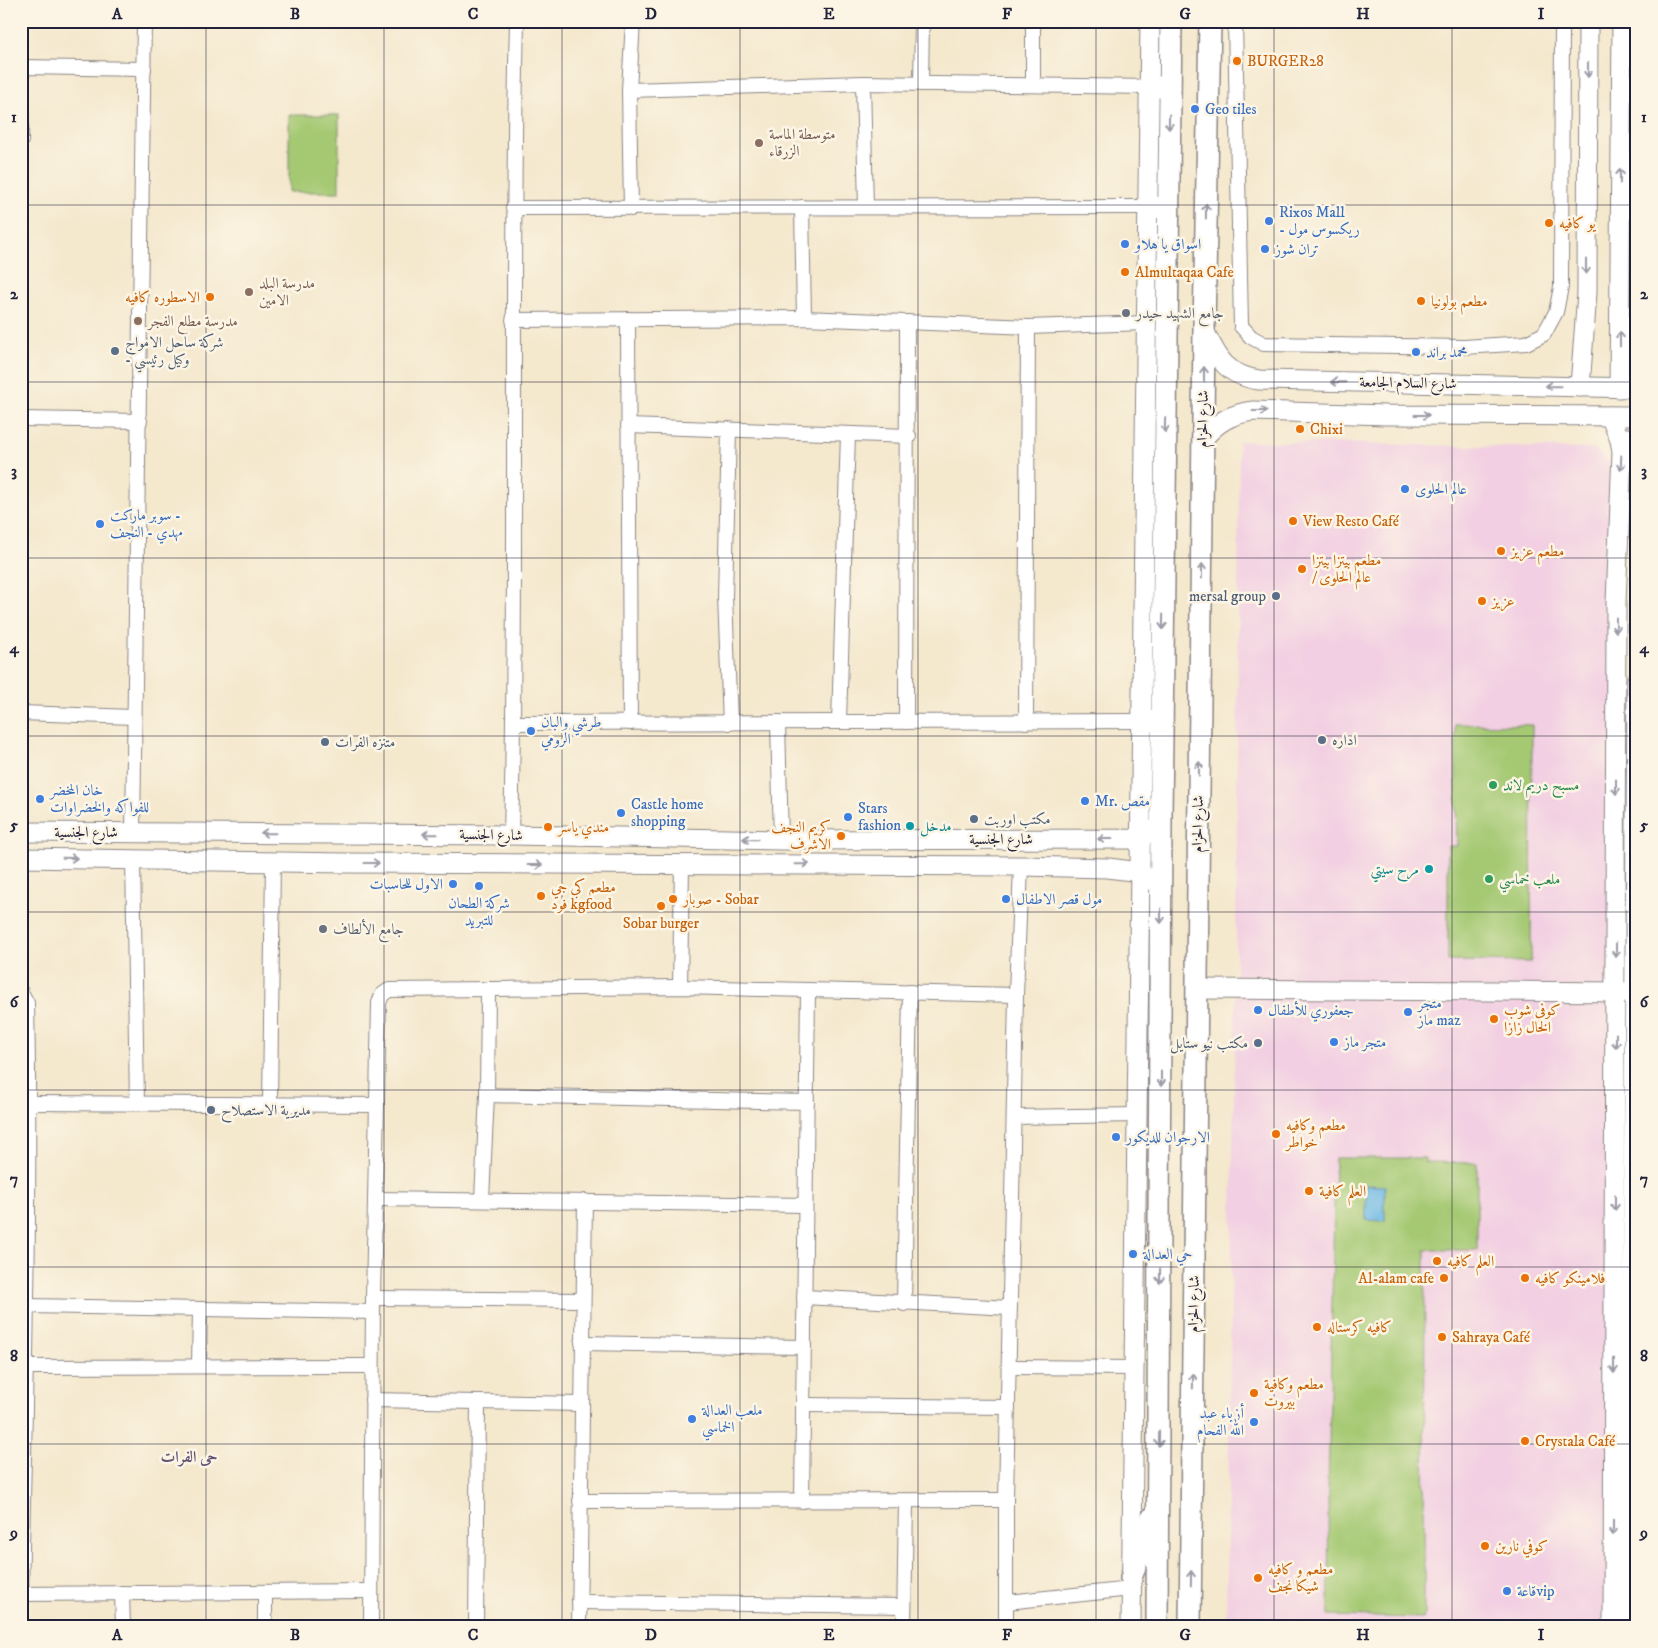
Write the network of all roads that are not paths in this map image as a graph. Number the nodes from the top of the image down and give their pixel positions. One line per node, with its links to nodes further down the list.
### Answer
1 (144, 21): 14 (street)
2 (517, 21): 22 (street)
3 (632, 21): 19 (street)
4 (922, 21): 16 (street)
5 (1033, 21): 17 (street)
6 (1150, 21): 18 (main road)
7 (1171, 21): 18 (main road)
8 (1210, 21): 34 (main road, شارع الحزام, one-way to 8)
9 (1235, 21): 10 (street)
10 (1562, 21)
11 (1588, 21): 26 (main road, one-way to 26)
12 (1622, 21): 27 (main road, one-way to 12)
13 (22, 67): 14 (street); 20 (street)
14 (144, 69): 42 (street)
15 (863, 83): 16 (street); 19 (street); 24 (street)
16 (921, 84): 17 (street)
17 (1033, 85): 18 (street)
18 (1160, 87): 21 (main road)
19 (629, 90): 25 (street)
20 (21, 140)
21 (1158, 207): 24 (street); 32 (main road)
22 (513, 208): 25 (street); 30 (street)
23 (802, 208): 24 (street); 25 (street); 28 (street)
24 (866, 208)
25 (631, 209)
26 (1586, 233): 27 (main road); 36 (main road, one-way to 36)
27 (1620, 234): 37 (main road, one-way to 27)
28 (804, 318): 29 (street); 31 (street)
29 (628, 319): 30 (street); 43 (street)
30 (513, 320): 58 (street)
31 (908, 322): 33 (street); 46 (street)
32 (1157, 322): 33 (street); 52 (main road)
33 (1028, 328): 57 (street)
34 (1204, 330): 35 (main road, شارع السلام الجامعة); 47 (main road, شارع الحزام, one-way to 34)
35 (1304, 381): 36 (main road, شارع السلام الجامعة, one-way to 35); 38 (main road)
36 (1580, 386): 37 (main road, شارع السلام الجامعة)
37 (1628, 388)
38 (1304, 412): 39 (main road, شارع السلام الجامعة, one-way to 39); 47 (main road, شارع السلام الجامعة, one-way to 38)
39 (1610, 416): 40 (main road, شارع السلام الجامعة); 48 (main road)
40 (1637, 416)
41 (21, 419): 42 (street)
42 (140, 421): 51 (street)
43 (628, 426): 44 (street); 59 (street)
44 (729, 429): 45 (street); 53 (street)
45 (848, 434): 46 (street); 55 (street)
46 (909, 436): 56 (street)
47 (1203, 439): 80 (main road, شارع الحزام, one-way to 47)
48 (1628, 441): 84 (main road, one-way to 84)
49 (1637, 680): 60 (main road)
50 (21, 713): 51 (street)
51 (134, 717): 63 (street)
52 (1152, 721): 57 (street); 61 (main road); 67 (main road)
53 (730, 722): 54 (street); 59 (street)
54 (778, 722): 55 (street); 68 (street)
55 (840, 722): 56 (street)
56 (906, 722): 57 (street)
57 (1026, 722)
58 (514, 723): 59 (street); 66 (street)
59 (630, 723)
60 (1637, 760): 85 (main road)
61 (1161, 815): 67 (main road); 77 (main road)
62 (21, 832): 63 (main road, شارع الجنسية)
63 (133, 832): 64 (main road, شارع الجنسية, one-way to 63)
64 (316, 834): 65 (main road, شارع الجنسية); 72 (main road)
65 (351, 834): 66 (main road, شارع الجنسية, one-way to 65); 73 (main road)
66 (511, 835): 68 (main road, شارع الجنسية, one-way to 66)
67 (1140, 838): 68 (main road, شارع الجنسية, one-way to 68); 76 (main road)
68 (781, 840)
69 (21, 858): 70 (main road, شارع الجنسية, one-way to 70)
70 (133, 859): 71 (main road, شارع الجنسية); 90 (street)
71 (273, 861): 72 (main road, شارع الجنسية); 91 (street)
72 (315, 862): 73 (main road, شارع الجنسية)
73 (347, 863): 74 (main road, شارع الجنسية, one-way to 74)
74 (682, 866): 75 (main road, شارع الجنسية, one-way to 75); 78 (street)
75 (1021, 866): 76 (main road, شارع الجنسية); 86 (street)
76 (1140, 872): 77 (main road); 93 (main road)
77 (1161, 889): 96 (main road, one-way to 96)
78 (680, 987): 79 (street); 81 (street)
79 (488, 989): 87 (street); 92 (street)
80 (1197, 989): 84 (main road); 95 (main road, شارع الحزام)
81 (808, 990): 83 (street); 88 (street)
82 (21, 992): 89 (street)
83 (910, 992): 86 (street); 107 (street)
84 (1616, 992): 85 (main road); 133 (main road, one-way to 133)
85 (1636, 992): 103 (main road)
86 (1016, 995): 94 (street)
87 (487, 1096): 88 (street); 98 (street)
88 (806, 1102): 100 (street)
89 (29, 1103): 90 (street); 104 (street)
90 (137, 1103): 91 (street)
91 (270, 1104): 92 (street)
92 (377, 1105): 97 (street)
93 (1137, 1114): 94 (street); 117 (main road)
94 (1014, 1117): 109 (street)
95 (1195, 1184): 96 (main road); 101 (main road, شارع الحزام)
96 (1161, 1188): 102 (main road)
97 (375, 1199): 98 (street); 108 (street)
98 (482, 1199): 99 (street)
99 (585, 1201): 100 (street); 106 (street)
100 (805, 1205): 105 (street)
101 (1194, 1246): 102 (main road); 149 (main road, شارع الحزام, one-way to 101)
102 (1160, 1248): 126 (main road, one-way to 126)
103 (1635, 1280): 124 (main road)
104 (25, 1297): 110 (street); 115 (street)
105 (804, 1297): 107 (street); 112 (street)
106 (583, 1300): 108 (street); 111 (street)
107 (904, 1304): 109 (street)
108 (373, 1305): 110 (street); 114 (street)
109 (1010, 1308): 116 (street)
110 (200, 1309): 113 (street)
111 (582, 1343): 112 (street); 121 (street)
112 (804, 1347): 122 (street)
113 (199, 1365): 114 (street); 115 (street)
114 (372, 1366): 119 (street)
115 (26, 1367): 118 (street)
116 (1009, 1367): 117 (street); 123 (street)
117 (1134, 1368): 131 (main road)
118 (24, 1397): 125 (street)
119 (372, 1400): 120 (street); 132 (street)
120 (478, 1402): 121 (street); 143 (street)
121 (581, 1404): 128 (street)
122 (803, 1405): 123 (street); 129 (street)
123 (1008, 1407): 127 (street)
124 (1634, 1491): 133 (main road)
125 (22, 1494): 136 (street)
126 (1158, 1498): 131 (main road); 148 (main road)
127 (1006, 1500): 130 (street); 138 (street)
128 (580, 1501): 129 (street); 137 (street)
129 (802, 1501): 130 (street)
130 (906, 1501): 139 (street)
131 (1131, 1583): 138 (street); 147 (main road)
132 (370, 1591): 134 (street); 142 (street)
133 (1622, 1591): 150 (main road); 151 (main road)
134 (265, 1592): 135 (street); 141 (street)
135 (122, 1593): 136 (street); 140 (street)
136 (21, 1594)
137 (579, 1602): 139 (street); 144 (street)
138 (1007, 1602): 146 (street)
139 (904, 1606): 145 (street)
140 (123, 1627)
141 (266, 1627)
142 (371, 1627)
143 (476, 1627)
144 (579, 1627)
145 (904, 1627)
146 (1006, 1627)
147 (1131, 1627)
148 (1157, 1627)
149 (1190, 1627)
150 (1613, 1627)
151 (1630, 1627)

